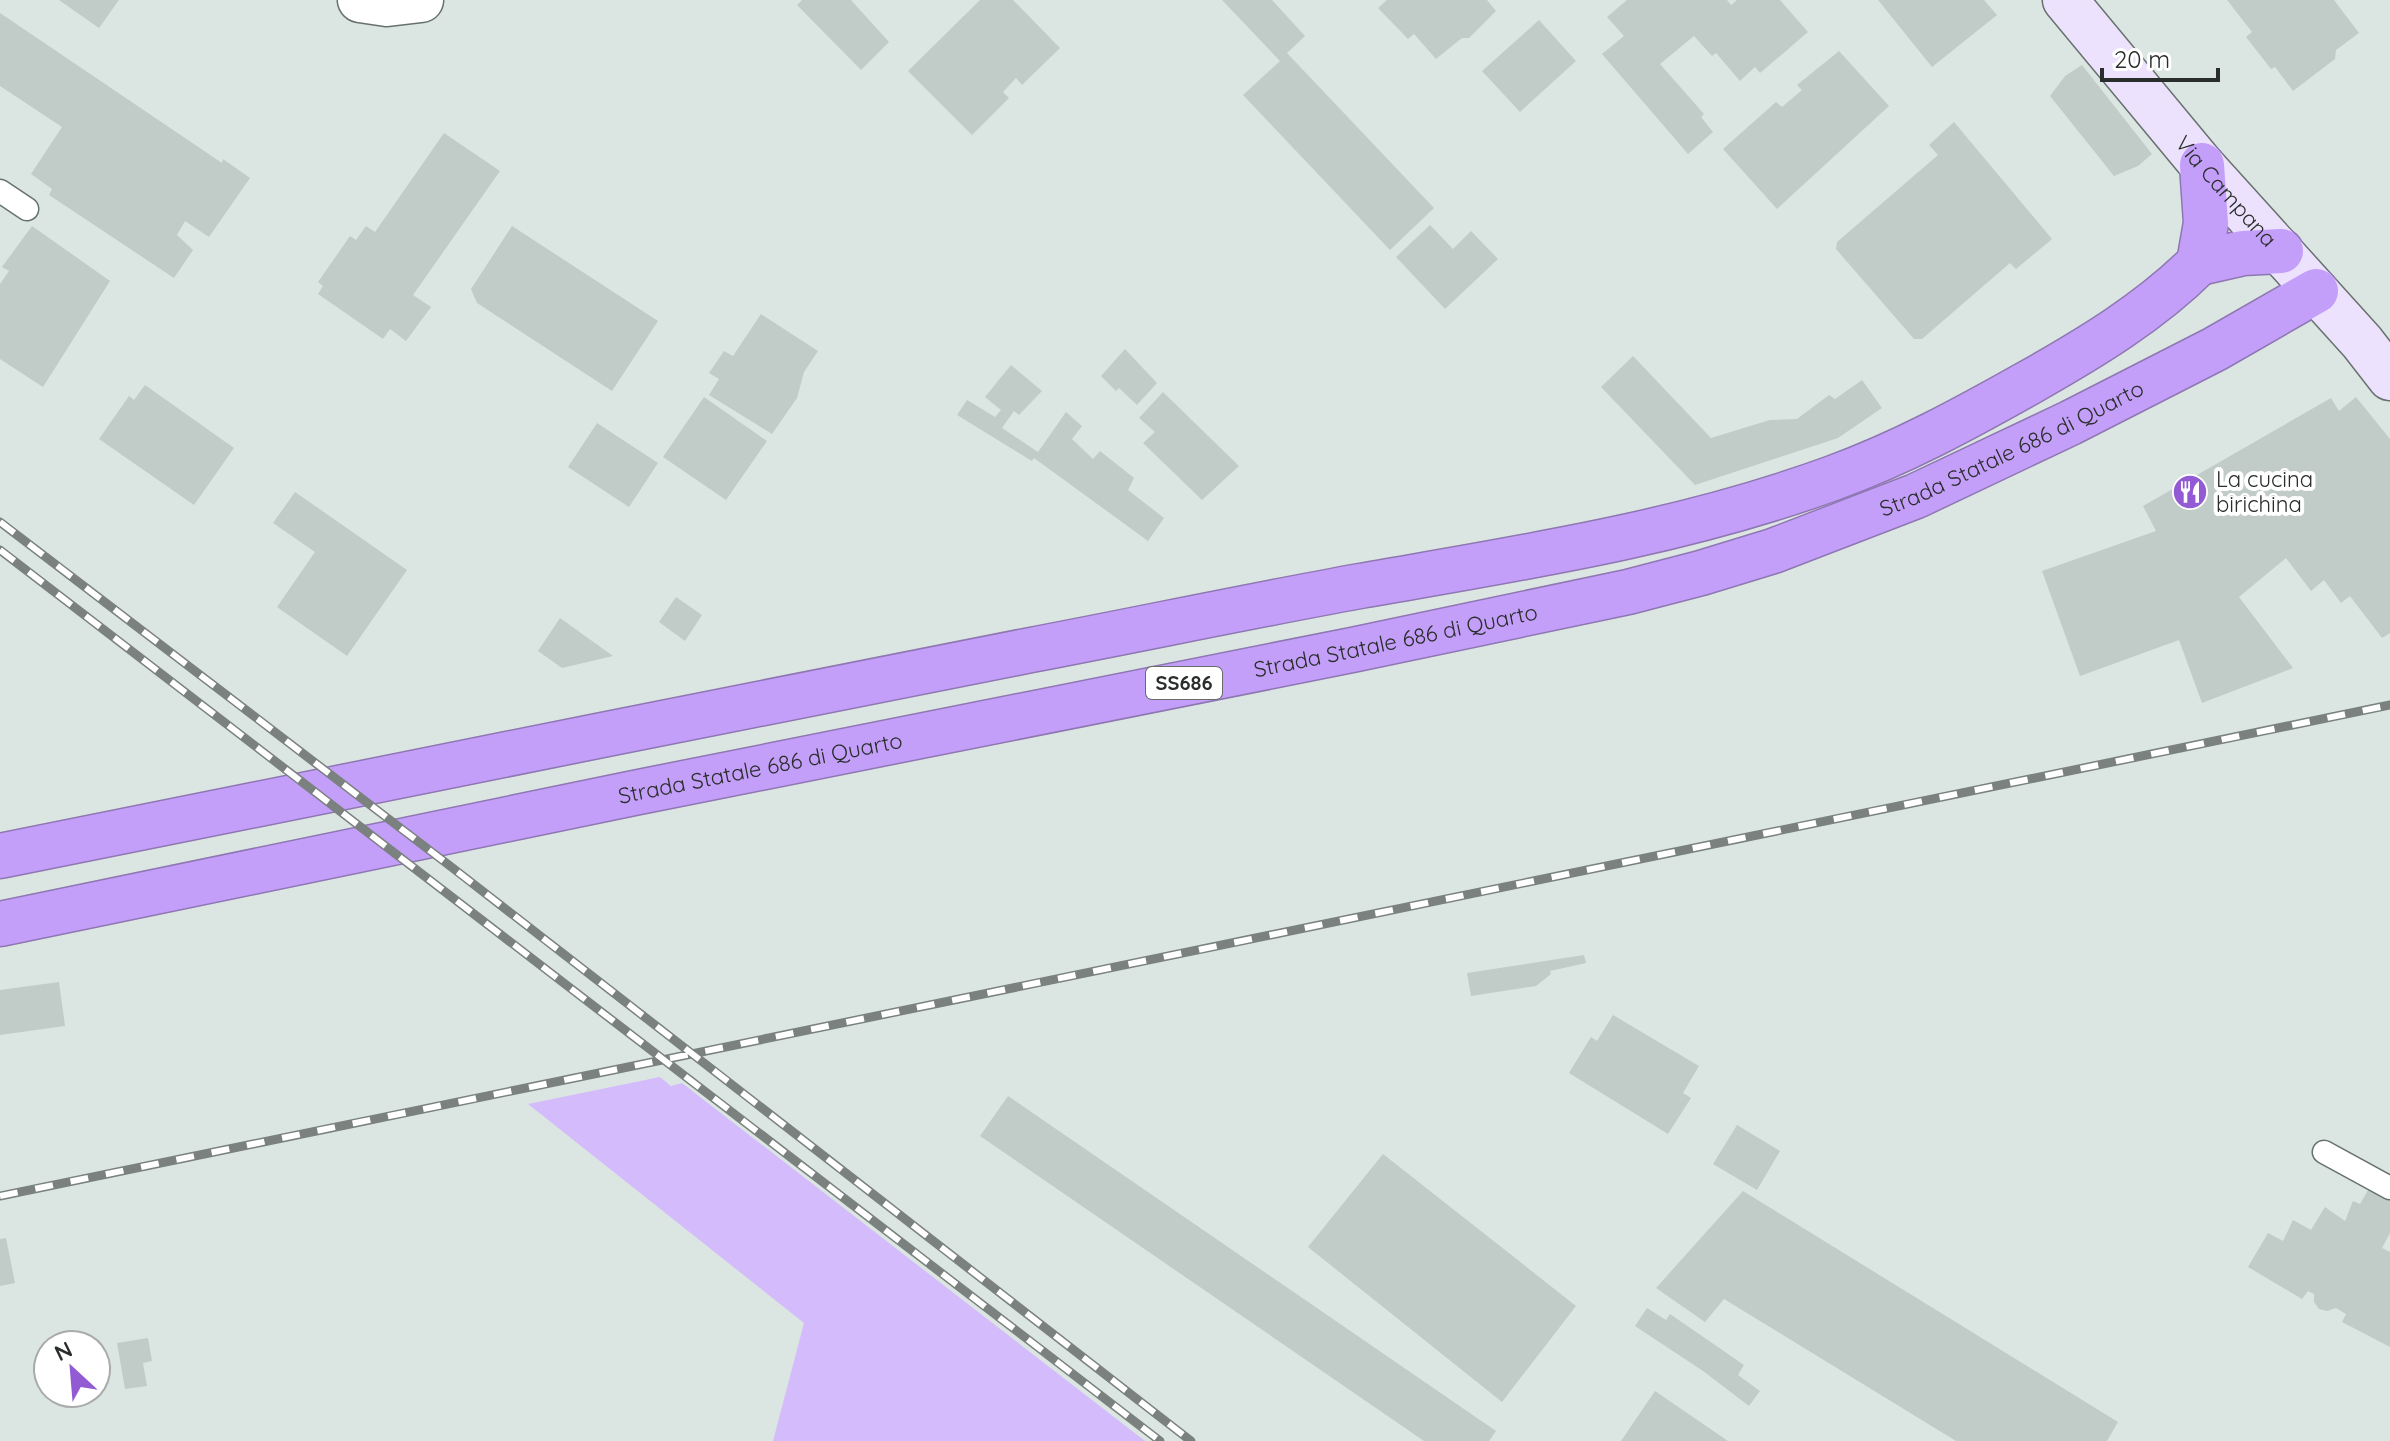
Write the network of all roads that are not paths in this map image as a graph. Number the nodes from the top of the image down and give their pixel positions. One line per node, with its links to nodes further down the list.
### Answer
1 (360, 0): 2 (street)
2 (421, 0)
3 (2065, 0): 4 (main road, Via Campana)
4 (2202, 165): 7 (main road, Via Campana); 8 (highway)
5 (0, 191): 6 (lane)
6 (27, 209)
7 (2281, 251): 8 (highway); 9 (main road, Via Campana)
8 (2199, 263): 11 (highway, Strada Statale 686 di Quarto)
9 (2316, 291): 10 (main road, Via Campana); 12 (highway, Strada Statale 686 di Quarto / SS686)
10 (2390, 378)
11 (0, 856)
12 (0, 924)
13 (2324, 1152): 14 (lane)
14 (2390, 1188)

